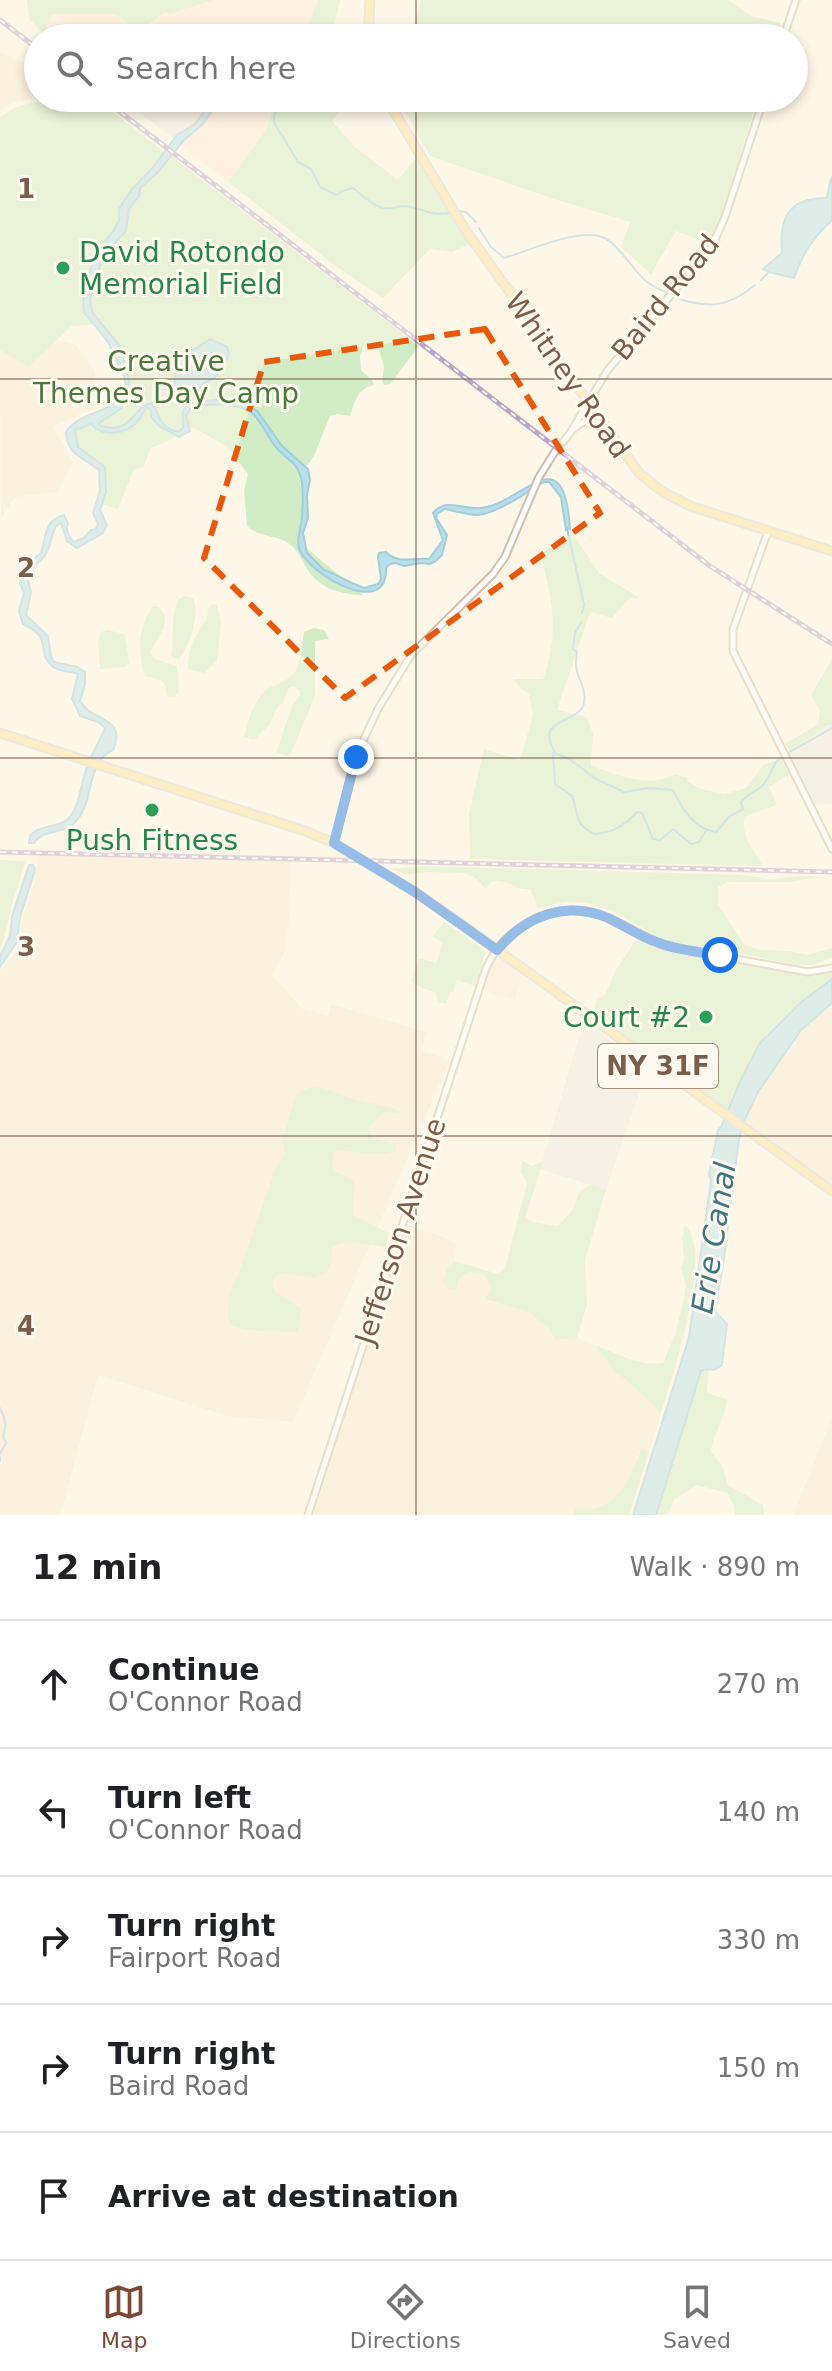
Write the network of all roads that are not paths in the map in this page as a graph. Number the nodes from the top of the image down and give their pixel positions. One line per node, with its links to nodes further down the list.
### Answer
1 (370, 0): 3 (main road)
2 (796, 0): 4 (street)
3 (369, 24)
4 (788, 24)
5 (394, 112): 7 (main road, Whitney Road)
6 (759, 112): 7 (street, Baird Road)
7 (587, 401): 8 (main road, Whitney Road); 9 (street, Baird Road)
8 (608, 432): 9 (street); 12 (main road, Whitney Road)
9 (570, 433): 10 (street, Baird Road)
10 (563, 442)
11 (556, 450): 15 (street)
12 (768, 531): 13 (main road, Whitney Road); 16 (street)
13 (832, 551)
14 (0, 733): 15 (main road, NY 31F)
15 (334, 843): 17 (main road, NY 31F)
16 (832, 849)
17 (497, 950): 18 (street); 19 (main road, NY 31F); 20 (street, Jefferson Avenue)
18 (832, 968)
19 (832, 1191)
20 (308, 1515)

